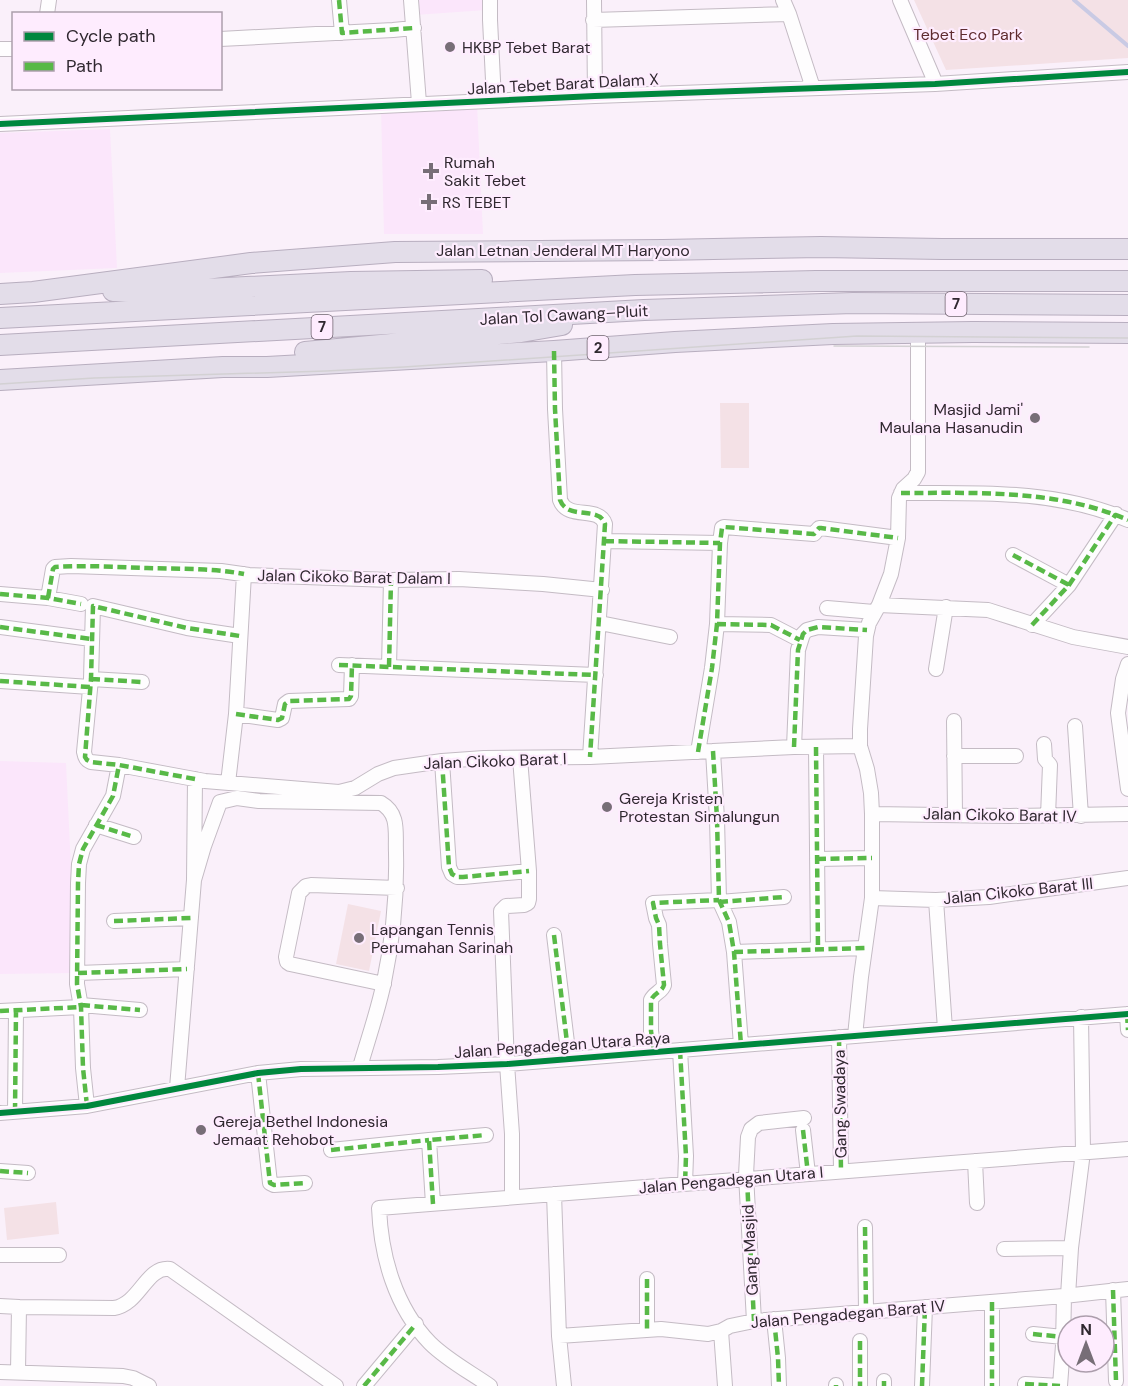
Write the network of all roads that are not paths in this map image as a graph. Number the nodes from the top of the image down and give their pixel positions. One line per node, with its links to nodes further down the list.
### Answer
1 (339, 0): 10 (street)
2 (411, 0): 9 (street)
3 (490, 0): 16 (street)
4 (594, 0): 8 (street)
5 (783, 0): 7 (street)
6 (900, 0): 13 (street)
7 (789, 14): 8 (street); 14 (street)
8 (593, 20): 15 (street)
9 (414, 28): 10 (street); 17 (street)
10 (342, 33): 11 (street)
11 (222, 39)
12 (1123, 72): 13 (street, Jalan Tebet Barat Dalam X)
13 (935, 84): 14 (street, Jalan Tebet Barat Dalam X)
14 (813, 88): 15 (street, Jalan Tebet Barat Dalam X)
15 (596, 96): 16 (street, Jalan Tebet Barat Dalam X)
16 (494, 100): 17 (street, Jalan Tebet Barat Dalam X)
17 (419, 103): 18 (street, Jalan Tebet Barat Dalam X)
18 (0, 124)
19 (1128, 249): 22 (highway, Jalan Letnan Jenderal MT Haryono)
20 (1128, 281): 21 (highway, Jalan Tol Cawang–Pluit / 7)
21 (635, 285): 22 (highway); 26 (highway, Jalan Tol Cawang–Pluit / 7)
22 (44, 290): 23 (highway, Jalan Letnan Jenderal MT Haryono)
23 (0, 294)
24 (1128, 305): 25 (highway, Jalan Tol Cawang–Pluit / 7)
25 (644, 310): 29 (highway, Jalan Tol Cawang–Pluit / 7); 31 (highway)
26 (0, 318)
27 (918, 333): 28 (highway, 2); 30 (highway, 2); 33 (street)
28 (1128, 333)
29 (0, 345)
30 (554, 351): 31 (highway, 2); 36 (street)
31 (223, 368): 32 (highway, 2)
32 (0, 380)
33 (901, 493): 34 (street); 35 (street)
34 (1122, 517): 41 (street)
35 (898, 538): 37 (street); 48 (street)
36 (605, 541): 37 (street); 42 (street)
37 (720, 543): 50 (street)
38 (1013, 555): 41 (street)
39 (244, 574): 40 (street, Jalan Cikoko Barat Dalam I); 44 (street); 54 (street, Jalan Cikoko Barat Dalam I)
40 (391, 580): 42 (street, Jalan Cikoko Barat Dalam I); 60 (street)
41 (1069, 585): 51 (street)
42 (602, 590): 49 (street)
43 (0, 594): 44 (street)
44 (48, 598): 45 (street)
45 (81, 604)
46 (946, 607): 48 (street); 51 (street); 61 (street)
47 (827, 608): 48 (street)
48 (876, 608): 53 (street)
49 (600, 623): 55 (street); 62 (street)
50 (717, 624): 57 (street); 74 (street)
51 (1032, 625): 58 (street)
52 (0, 627): 56 (street)
53 (867, 630): 57 (street); 70 (street)
54 (240, 636): 56 (street); 66 (street, Jalan Cikoko Barat Dalam I)
55 (670, 637)
56 (91, 639): 65 (street)
57 (800, 640): 71 (street)
58 (1128, 647)
59 (1128, 664): 83 (street)
60 (389, 666): 62 (street); 66 (street)
61 (936, 669)
62 (596, 675): 77 (street)
63 (0, 681): 65 (street)
64 (142, 681): 65 (street)
65 (91, 683): 80 (street, Jalan Cikoko Barat I)
66 (236, 714): 82 (street, Jalan Cikoko Barat Dalam I)
67 (954, 721): 75 (street)
68 (1075, 726): 88 (street)
69 (1044, 744): 87 (street)
70 (860, 746): 72 (street, Jalan Cikoko Barat I); 84 (street)
71 (794, 747): 72 (street, Jalan Cikoko Barat I); 73 (street, Jalan Cikoko Barat I)
72 (816, 747): 92 (street)
73 (713, 751): 74 (street, Jalan Cikoko Barat I); 100 (street)
74 (698, 752): 77 (street, Jalan Cikoko Barat I)
75 (954, 756): 76 (street); 85 (street)
76 (1016, 756)
77 (590, 757): 78 (street, Jalan Cikoko Barat I)
78 (520, 758): 79 (street, Jalan Cikoko Barat I); 93 (street)
79 (442, 761): 82 (street, Jalan Cikoko Barat I); 93 (street)
80 (119, 765): 81 (street, Jalan Cikoko Barat I); 89 (street)
81 (195, 779): 82 (street, Jalan Cikoko Barat I); 95 (street)
82 (228, 783)
83 (1128, 789)
84 (872, 814): 85 (street, Jalan Cikoko Barat IV); 91 (street)
85 (955, 814): 87 (street, Jalan Cikoko Barat IV)
86 (1128, 814): 88 (street, Jalan Cikoko Barat IV)
87 (1048, 816): 88 (street, Jalan Cikoko Barat IV)
88 (1081, 816)
89 (96, 825): 90 (street); 108 (street)
90 (134, 837)
91 (872, 858): 92 (street); 98 (street)
92 (817, 859): 105 (street)
93 (529, 871): 124 (street)
94 (1128, 878): 99 (street, Jalan Cikoko Barat III)
95 (194, 880): 96 (street); 101 (street)
96 (397, 888): 109 (street); 109 (street)
97 (784, 897): 100 (street)
98 (872, 898): 99 (street, Jalan Cikoko Barat III); 104 (street)
99 (936, 900): 116 (street)
100 (719, 901): 106 (street); 122 (street)
101 (191, 918): 102 (street); 107 (street)
102 (114, 921)
103 (554, 935): 123 (street)
104 (865, 948): 105 (street); 118 (street)
105 (818, 949): 106 (street)
106 (735, 952): 120 (street)
107 (187, 969): 108 (street); 127 (street)
108 (78, 973): 110 (street)
109 (384, 984): 125 (street)
110 (81, 1006): 111 (street); 113 (street); 128 (street)
111 (140, 1010)
112 (0, 1011): 113 (street)
113 (16, 1011): 129 (street)
114 (1127, 1014): 115 (street, Jalan Pengadegan Utara Raya); 117 (street)
115 (1081, 1017): 116 (street, Jalan Pengadegan Utara Raya); 135 (street)
116 (945, 1029): 118 (street, Jalan Pengadegan Utara Raya)
117 (1128, 1030)
118 (855, 1036): 119 (street, Jalan Pengadegan Utara Raya)
119 (839, 1037): 120 (street, Jalan Pengadegan Utara Raya); 138 (street, Gang Swadaya)
120 (741, 1045): 121 (street, Jalan Pengadegan Utara Raya)
121 (680, 1050): 122 (street, Jalan Pengadegan Utara Raya); 143 (street)
122 (654, 1052): 123 (street, Jalan Pengadegan Utara Raya)
123 (569, 1059): 124 (street, Jalan Pengadegan Utara Raya)
124 (507, 1064): 125 (street, Jalan Pengadegan Utara Raya); 145 (street)
125 (360, 1067): 126 (street, Jalan Pengadegan Utara Raya)
126 (258, 1073): 127 (street, Jalan Pengadegan Utara Raya); 142 (street)
127 (177, 1088): 128 (street, Jalan Pengadegan Utara Raya)
128 (87, 1106): 129 (street, Jalan Pengadegan Utara Raya)
129 (15, 1112): 130 (street, Jalan Pengadegan Utara Raya)
130 (0, 1113)
131 (486, 1136): 132 (street)
132 (429, 1140): 134 (street); 146 (street)
133 (1128, 1149): 135 (street, Jalan Pengadegan Utara I)
134 (331, 1150)
135 (1083, 1152): 136 (street, Jalan Pengadegan Utara I); 149 (street)
136 (975, 1161): 138 (street, Jalan Pengadegan Utara I); 147 (street)
137 (0, 1171): 139 (street)
138 (841, 1171): 140 (street, Jalan Pengadegan Utara I)
139 (28, 1173)
140 (808, 1174): 141 (street, Jalan Pengadegan Utara I); 141 (street, Gang Masjid)
141 (747, 1179): 143 (street, Jalan Pengadegan Utara I); 164 (street, Gang Masjid)
142 (305, 1184)
143 (686, 1184): 144 (street, Jalan Pengadegan Utara I)
144 (554, 1194): 145 (street, Jalan Pengadegan Utara I); 169 (street)
145 (512, 1197): 146 (street, Jalan Pengadegan Utara I)
146 (433, 1203): 165 (street, Jalan Pengadegan Utara I)
147 (977, 1203)
148 (865, 1227): 161 (street)
149 (1071, 1248): 150 (street); 156 (street)
150 (1004, 1249)
151 (0, 1255): 152 (street)
152 (59, 1255)
153 (647, 1279): 166 (street)
154 (1128, 1288): 155 (street, Jalan Pengadegan Barat IV)
155 (1113, 1290): 156 (street, Jalan Pengadegan Barat IV); 175 (street)
156 (1066, 1296): 157 (street, Jalan Pengadegan Barat IV); 162 (street)
157 (992, 1302): 160 (street, Jalan Pengadegan Barat IV); 186 (street)
158 (0, 1306): 159 (street)
159 (19, 1307): 173 (street); 178 (street)
160 (925, 1307): 161 (street, Jalan Pengadegan Barat IV); 185 (street)
161 (866, 1311): 163 (street, Jalan Pengadegan Barat IV)
162 (1065, 1314)
163 (774, 1319): 164 (street, Jalan Pengadegan Barat IV); 183 (street)
164 (754, 1321): 167 (street, Jalan Pengadegan Barat IV)
165 (416, 1324): 179 (street); 180 (street)
166 (647, 1330): 167 (street, Jalan Pengadegan Barat IV); 169 (street, Jalan Pengadegan Barat IV)
167 (721, 1332): 182 (street)
168 (1033, 1334): 170 (street)
169 (559, 1336): 181 (street)
170 (1056, 1336)
171 (860, 1341): 184 (street)
172 (0, 1372): 173 (street)
173 (18, 1372): 174 (street)
174 (47, 1380): 177 (street)
175 (1116, 1381)
176 (1025, 1384): 187 (street)
177 (149, 1386)
178 (336, 1386)
179 (364, 1386)
180 (490, 1386)
181 (564, 1386)
182 (725, 1386)
183 (779, 1386)
184 (860, 1386)
185 (922, 1386)
186 (992, 1386)
187 (1060, 1386)

